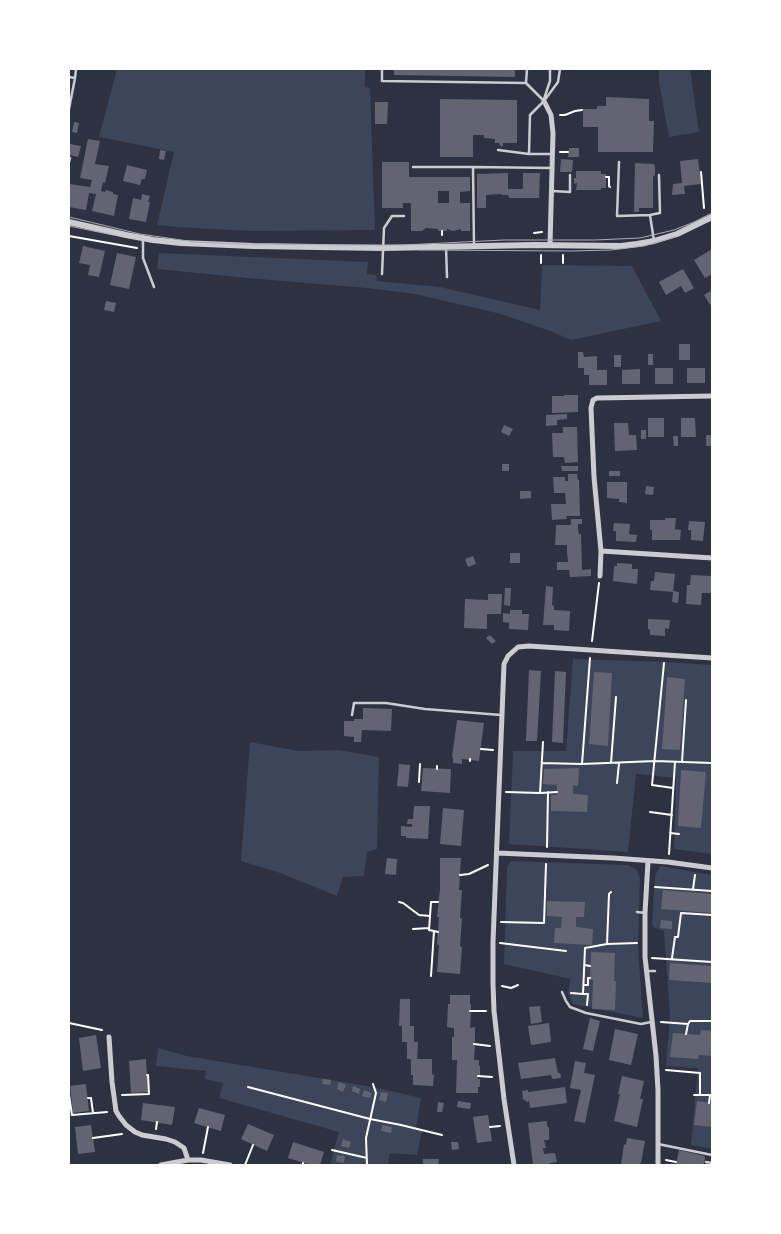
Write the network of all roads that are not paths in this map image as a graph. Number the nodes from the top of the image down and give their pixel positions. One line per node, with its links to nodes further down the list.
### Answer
1 (76, 69): 7 (lane)
2 (382, 69): 8 (lane)
3 (526, 69): 8 (lane)
4 (550, 69): 9 (lane)
5 (560, 69): 9 (lane)
6 (69, 77): 7 (lane)
7 (74, 78): 10 (lane)
8 (526, 84): 9 (lane)
9 (544, 101): 12 (lane); 13 (street)
10 (69, 109)
11 (498, 150): 12 (lane)
12 (530, 154): 13 (lane)
13 (552, 154): 17 (street)
14 (618, 162): 21 (lane)
15 (413, 167): 16 (lane)
16 (473, 167): 17 (lane); 28 (lane)
17 (552, 168): 20 (street)
18 (570, 175): 20 (lane)
19 (659, 175): 21 (lane)
20 (551, 191): 27 (street)
21 (650, 215): 26 (lane)
22 (404, 216): 30 (lane)
23 (712, 217): 26 (street)
24 (69, 222): 25 (street)
25 (143, 238): 30 (street); 33 (lane)
26 (654, 241): 27 (street)
27 (550, 245): 28 (street)
28 (474, 246): 29 (street)
29 (446, 247): 30 (street); 32 (lane)
30 (383, 248): 31 (lane)
31 (382, 274)
32 (447, 277)
33 (154, 287)
34 (712, 396): 35 (street)
35 (601, 551): 36 (street); 37 (street)
36 (712, 558)
37 (600, 576)
38 (712, 658): 39 (street)
39 (502, 715): 40 (lane); 41 (street)
40 (352, 716)
41 (497, 853): 42 (street); 62 (street)
42 (648, 860): 43 (street); 45 (street)
43 (712, 868)
44 (637, 912): 45 (lane)
45 (645, 912): 46 (street)
46 (645, 971): 47 (lane); 49 (street)
47 (655, 971)
48 (562, 992): 51 (lane)
49 (650, 1013): 50 (lane); 51 (street)
50 (658, 1013)
51 (651, 1022): 54 (street)
52 (659, 1035): 54 (lane)
53 (109, 1037): 58 (street)
54 (653, 1037): 55 (street)
55 (658, 1144): 56 (lane); 63 (street)
56 (712, 1155)
57 (706, 1162): 59 (lane)
58 (188, 1163): 60 (street); 61 (street)
59 (712, 1163)
60 (161, 1165)
61 (230, 1165)
62 (514, 1165)
63 (658, 1165)

